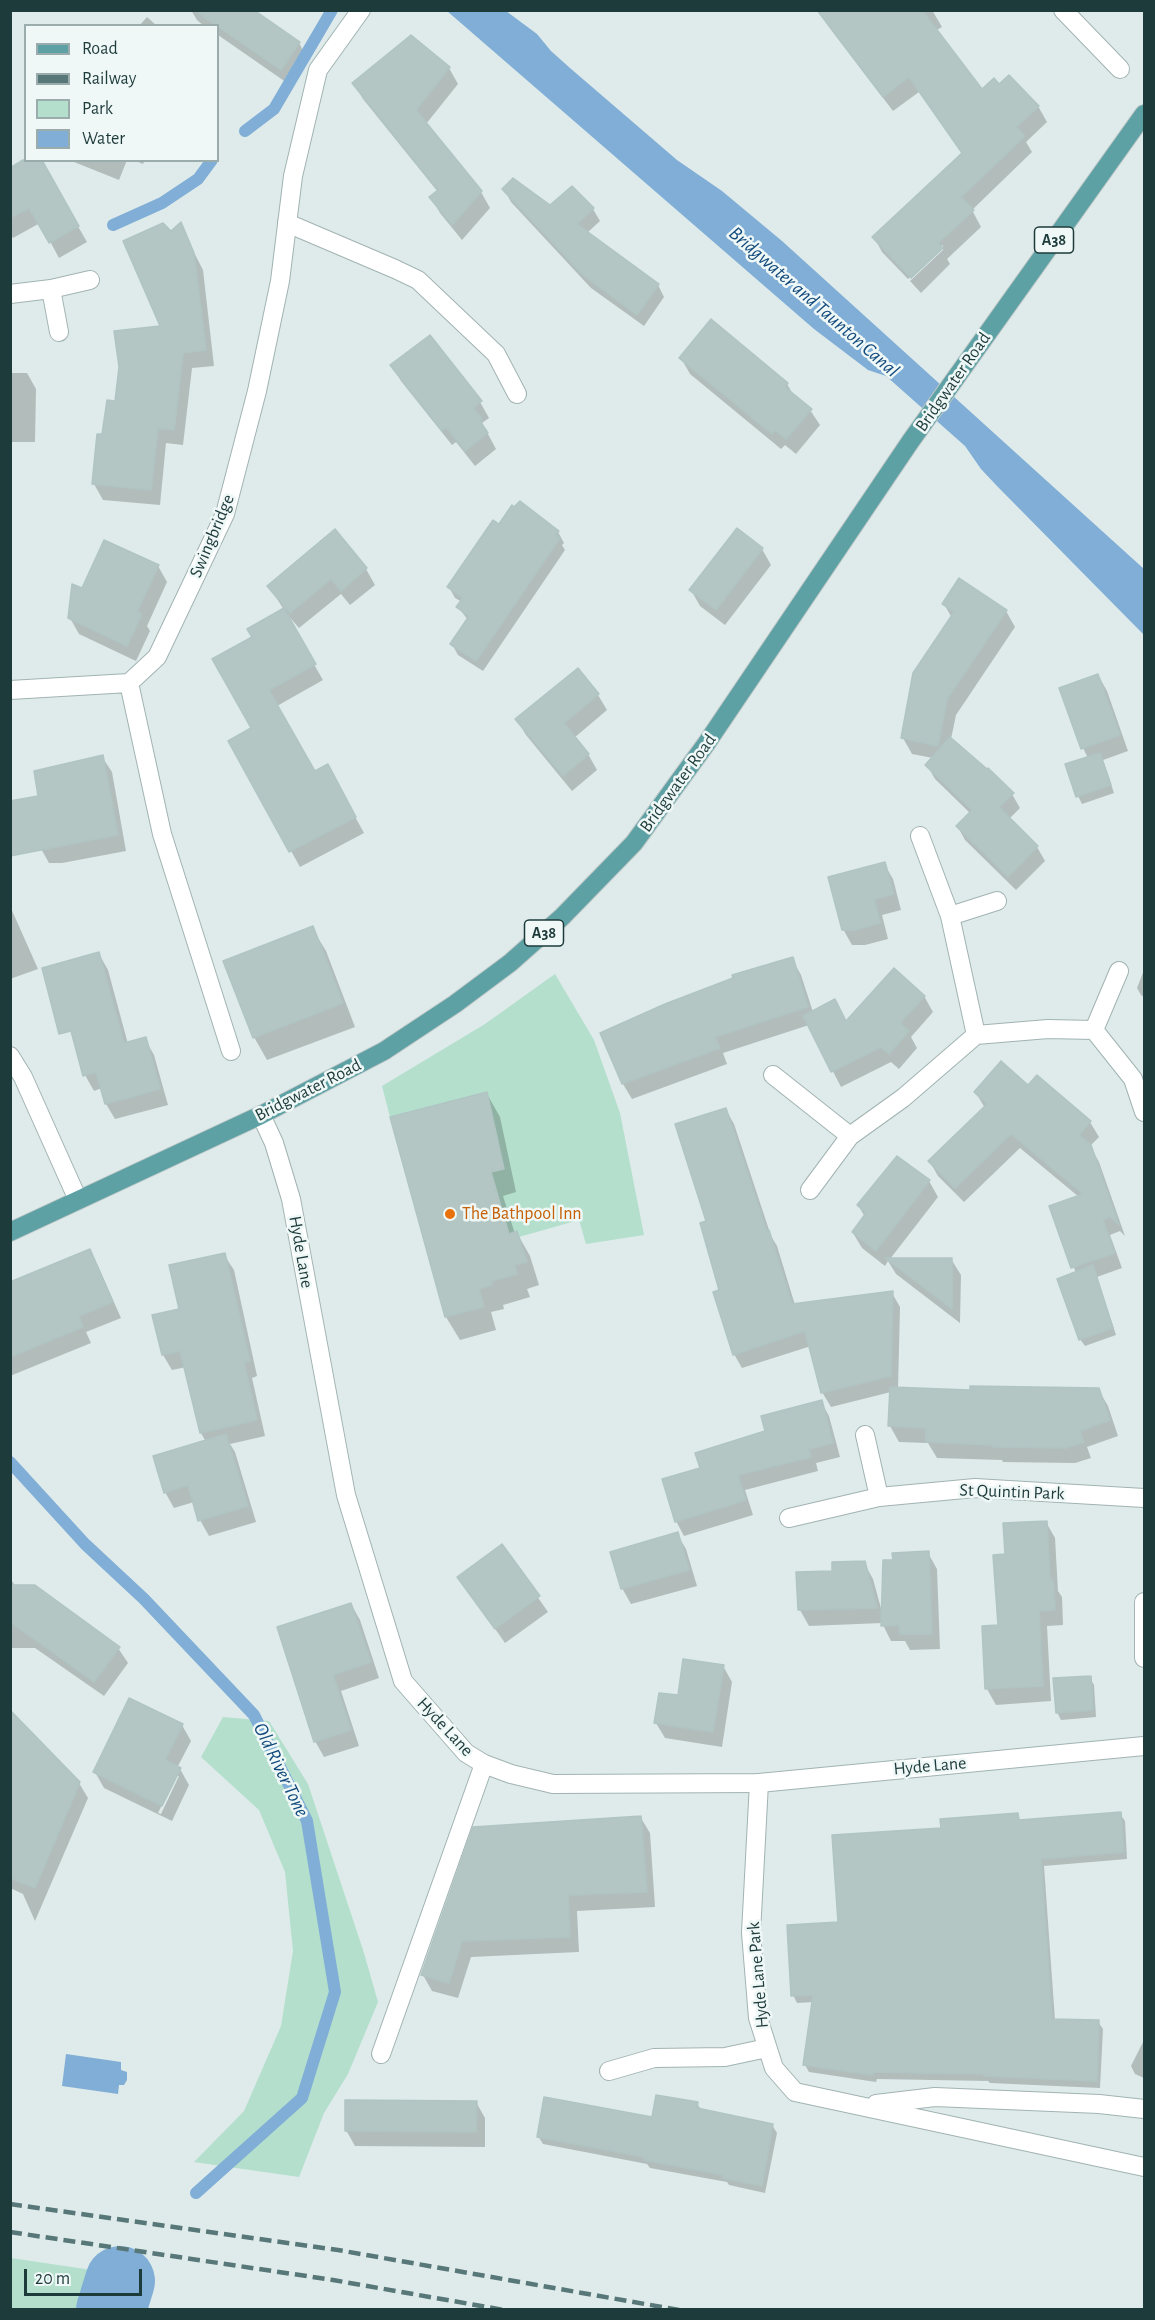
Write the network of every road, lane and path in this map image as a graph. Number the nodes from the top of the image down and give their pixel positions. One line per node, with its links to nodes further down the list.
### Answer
1 (361, 10): 5 (street, Swingbridge)
2 (1063, 10): 3 (street)
3 (1120, 69)
4 (1144, 114): 23 (main road, Bridgwater Road / A38)
5 (287, 223): 10 (street); 11 (street, Swingbridge)
6 (90, 280): 7 (street)
7 (51, 289): 8 (street); 9 (street)
8 (10, 294)
9 (59, 332)
10 (517, 394)
11 (129, 683): 12 (street); 19 (street)
12 (10, 690)
13 (920, 836): 15 (street)
14 (997, 901): 15 (street)
15 (950, 916): 18 (street)
16 (1119, 971): 17 (street)
17 (1094, 1030): 18 (street); 22 (street)
18 (976, 1035): 24 (street)
19 (231, 1050)
20 (10, 1056): 26 (street)
21 (773, 1075): 24 (street)
22 (1144, 1112)
23 (261, 1115): 26 (main road, Bridgwater Road / A38); 35 (street, Hyde Lane)
24 (850, 1136): 25 (street)
25 (810, 1190)
26 (78, 1200): 27 (main road, Bridgwater Road / A38)
27 (10, 1232)
28 (865, 1435): 29 (street)
29 (879, 1497): 30 (street, St Quintin Park); 31 (street, St Quintin Park)
30 (1144, 1498)
31 (789, 1518)
32 (1144, 1602): 33 (street)
33 (1144, 1658)
34 (1144, 1746): 36 (street, Hyde Lane)
35 (484, 1764): 36 (street, Hyde Lane); 38 (street)
36 (759, 1783): 37 (street, Hyde Lane Park)
37 (767, 2048): 39 (street); 40 (street, Hyde Lane Park)
38 (381, 2054)
39 (609, 2072)
40 (860, 2106): 41 (street, Hyde Lane Park); 42 (street, Hyde Lane Park)
41 (1144, 2109)
42 (1144, 2167)

